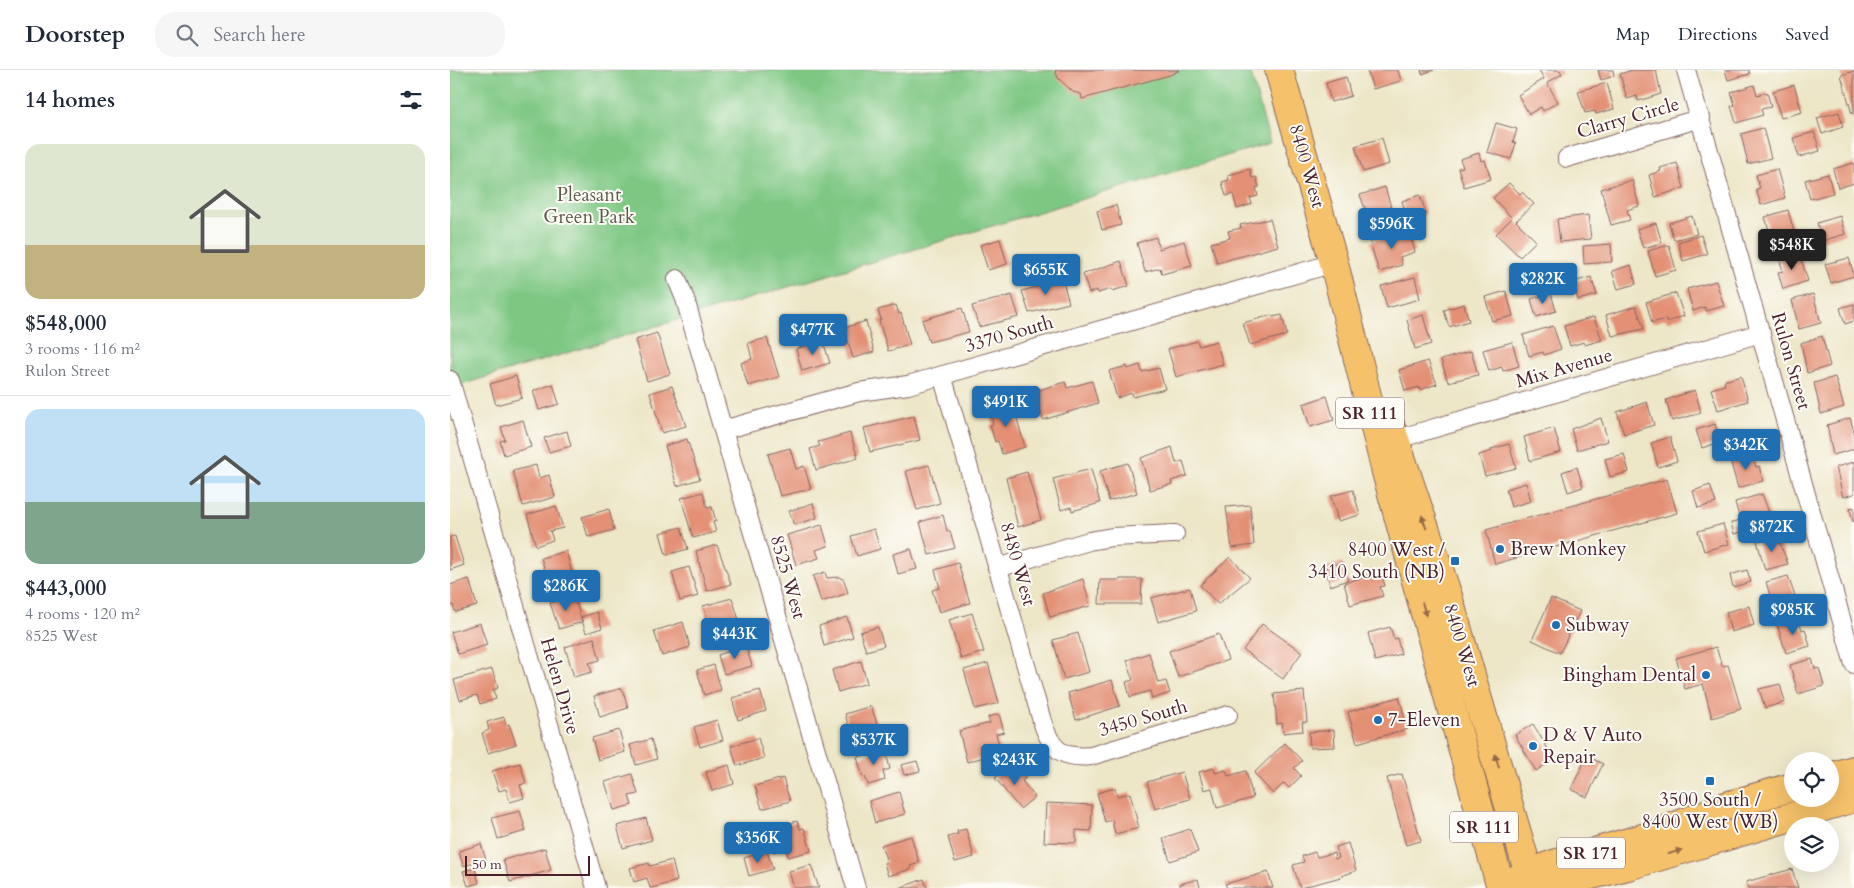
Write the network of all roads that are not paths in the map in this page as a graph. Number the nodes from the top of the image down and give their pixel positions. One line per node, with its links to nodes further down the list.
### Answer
1 (1280, 70): 5 (main road, 8400 West / SR 111)
2 (1686, 70): 3 (street, Rulon Street)
3 (1700, 118): 4 (street, Clarry Circle); 7 (street, Rulon Street)
4 (1567, 158)
5 (1334, 263): 8 (street, 3370 South); 11 (main road, 8400 West / SR 111)
6 (677, 279): 10 (street, 8525 West)
7 (1761, 333): 11 (street, Mix Avenue); 14 (street, Rulon Street)
8 (942, 375): 10 (street, 3370 South); 13 (street, 8480 West)
9 (450, 380): 22 (street, Helen Drive)
10 (723, 430): 23 (street, 8525 West)
11 (1387, 442): 21 (main road, 8400 West / SR 111, one-way to 11); 24 (main road, 8400 West / SR 111, one-way to 24)
12 (1175, 534): 13 (street)
13 (997, 568): 16 (street, 8480 West)
14 (1854, 664)
15 (1228, 716): 16 (street, 3450 South)
16 (1068, 756)
17 (1854, 770): 18 (main road)
18 (1839, 774)
19 (1784, 789): 21 (main road, SR 171)
20 (1854, 798): 21 (main road, SR 171, one-way to 20)
21 (1527, 884): 24 (main road, SR 171)
22 (596, 888)
23 (856, 888)
24 (1502, 888)

